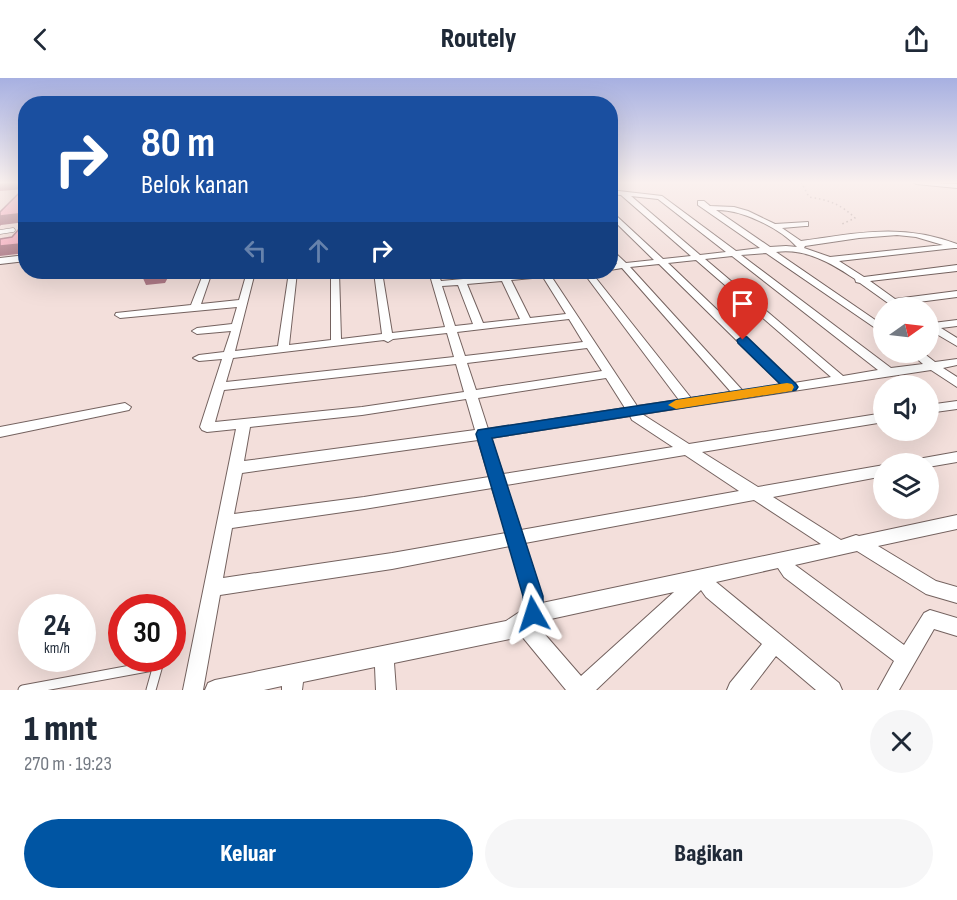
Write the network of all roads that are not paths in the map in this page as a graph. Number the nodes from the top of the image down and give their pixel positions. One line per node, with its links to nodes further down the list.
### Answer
1 (643, 211): 14 (street)
2 (678, 211): 13 (street)
3 (712, 211): 12 (street)
4 (746, 211): 7 (street)
5 (618, 220): 19 (street)
6 (805, 224): 7 (street)
7 (773, 227): 11 (street)
8 (13, 230): 9 (lane)
9 (0, 232)
10 (955, 245): 11 (street); 17 (street)
11 (800, 246): 12 (street); 17 (street)
12 (769, 250): 13 (street); 44 (street)
13 (734, 254): 14 (street); 63 (street)
14 (699, 258): 19 (street); 65 (street)
15 (18, 259): 18 (street)
16 (618, 259): 21 (street)
17 (830, 260): 34 (street)
18 (0, 261)
19 (662, 262): 21 (street); 68 (street)
20 (618, 266): 21 (street)
21 (625, 266): 70 (street)
22 (957, 268): 34 (street)
23 (205, 279): 40 (street)
24 (249, 279): 39 (street)
25 (292, 279): 56 (street)
26 (335, 279): 54 (street)
27 (379, 279): 52 (street)
28 (435, 279): 50 (street)
29 (442, 279): 35 (street)
30 (488, 279): 35 (street)
31 (506, 279): 43 (street)
32 (549, 279): 42 (street)
33 (592, 279): 71 (street)
34 (859, 280): 37 (street)
35 (462, 282): 48 (street)
36 (957, 294): 38 (street)
37 (886, 297)
38 (939, 297)
39 (243, 303): 40 (street); 47 (street)
40 (195, 307): 41 (street)
41 (120, 315)
42 (573, 316): 43 (street); 55 (street)
43 (528, 322): 48 (street)
44 (873, 323)
45 (957, 323): 46 (street)
46 (939, 324)
47 (237, 327): 49 (street); 57 (street)
48 (479, 327): 50 (street)
49 (197, 331)
50 (452, 331): 52 (street); 59 (street)
51 (939, 331): 53 (street)
52 (388, 339): 54 (street)
53 (957, 343)
54 (336, 344): 56 (street)
55 (590, 344): 59 (street); 64 (street)
56 (283, 349): 57 (street)
57 (229, 355): 58 (street); 67 (street)
58 (199, 358)
59 (460, 360): 67 (street); 69 (street)
60 (957, 362): 62 (street)
61 (929, 363): 62 (street)
62 (932, 365): 63 (street); 66 (street)
63 (888, 372): 65 (street)
64 (609, 374): 69 (street); 75 (street)
65 (840, 380): 68 (street)
66 (957, 383)
67 (218, 387): 77 (street)
68 (791, 387): 70 (street)
69 (471, 394): 77 (street); 79 (street)
70 (740, 395): 71 (street)
71 (688, 403): 75 (street)
72 (957, 405): 74 (street)
73 (125, 407): 78 (street)
74 (939, 407)
75 (633, 411): 79 (street); 80 (street)
76 (873, 419): 80 (street)
77 (244, 423): 83 (street)
78 (0, 432)
79 (484, 434): 83 (street); 85 (street)
80 (686, 449): 85 (street); 86 (street)
81 (957, 457): 82 (street)
82 (939, 460)
83 (236, 468): 87 (street)
84 (873, 472): 86 (street)
85 (498, 480): 87 (street); 89 (street)
86 (754, 492): 89 (street); 91 (street)
87 (225, 522): 94 (street)
88 (957, 522): 90 (street)
89 (516, 539): 94 (street); 96 (street)
90 (856, 542): 91 (street); 95 (street)
91 (837, 546): 92 (street)
92 (781, 559): 93 (street); 100 (street)
93 (702, 577): 96 (street); 98 (street); 107 (street)
94 (212, 588): 104 (street)
95 (957, 596)
96 (527, 618): 99 (street); 107 (street)
97 (957, 627): 100 (street)
98 (775, 643): 108 (street); 109 (street)
99 (384, 656): 101 (street); 106 (street)
100 (907, 659): 110 (street)
101 (293, 682): 105 (street)
102 (23, 690): 103 (lane)
103 (151, 690)
104 (193, 690)
105 (215, 690)
106 (387, 690)
107 (580, 690)
108 (737, 690)
109 (832, 690)
110 (888, 690)

